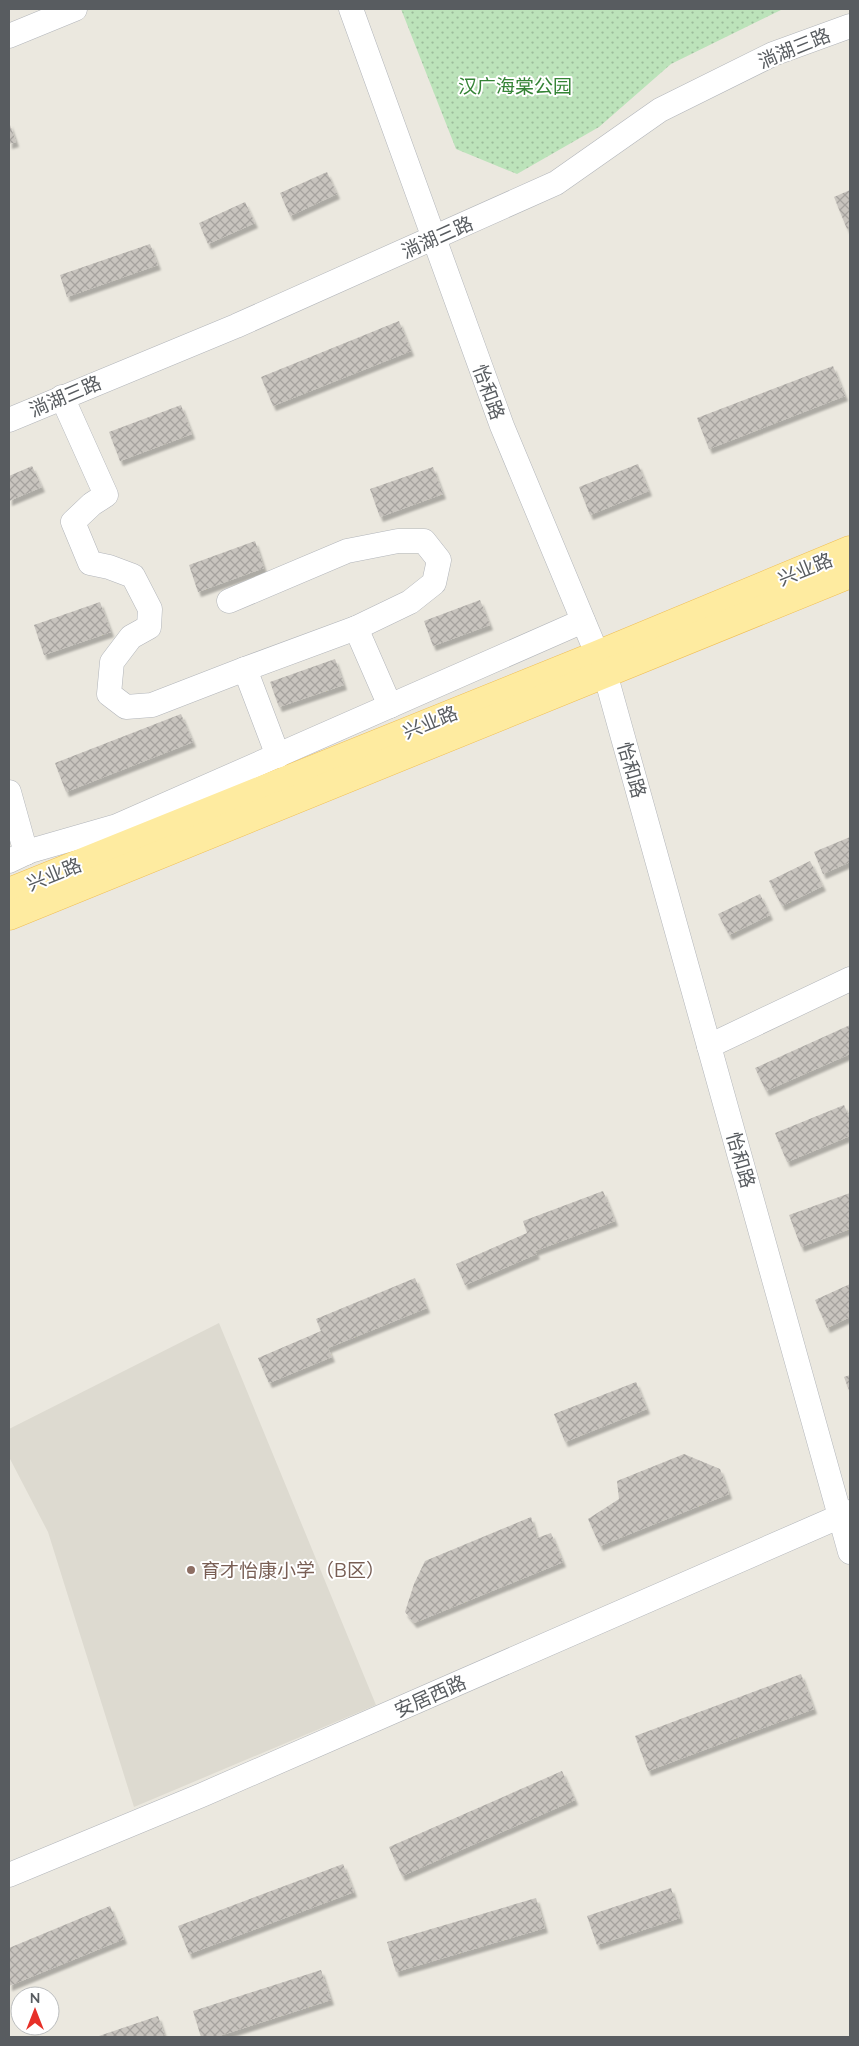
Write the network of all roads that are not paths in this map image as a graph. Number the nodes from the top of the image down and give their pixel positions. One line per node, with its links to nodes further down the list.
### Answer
1 (75, 9): 4 (street)
2 (351, 9): 5 (street, 怡和路)
3 (850, 26): 5 (street, 淌湖三路)
4 (9, 36)
5 (434, 238): 6 (street, 淌湖三路); 11 (street, 怡和路)
6 (62, 397): 7 (street, 淌湖三路); 14 (street)
7 (9, 420)
8 (850, 550): 13 (main road, 兴业路)
9 (850, 574): 13 (main road, 兴业路)
10 (229, 601): 12 (street)
11 (583, 621): 13 (street, 怡和路); 15 (street)
12 (356, 628): 14 (street); 15 (street)
13 (601, 664): 19 (main road, 兴业路); 20 (main road, 兴业路); 22 (street, 怡和路)
14 (245, 669): 16 (street)
15 (390, 706): 16 (street)
16 (278, 756): 18 (street)
17 (9, 792): 18 (street)
18 (17, 857)
19 (9, 892)
20 (9, 916)
21 (850, 978): 22 (street)
22 (709, 1046): 23 (street, 怡和路)
23 (845, 1514): 24 (street, 怡和路); 25 (street, 安居西路)
24 (850, 1552)
25 (9, 1875)

